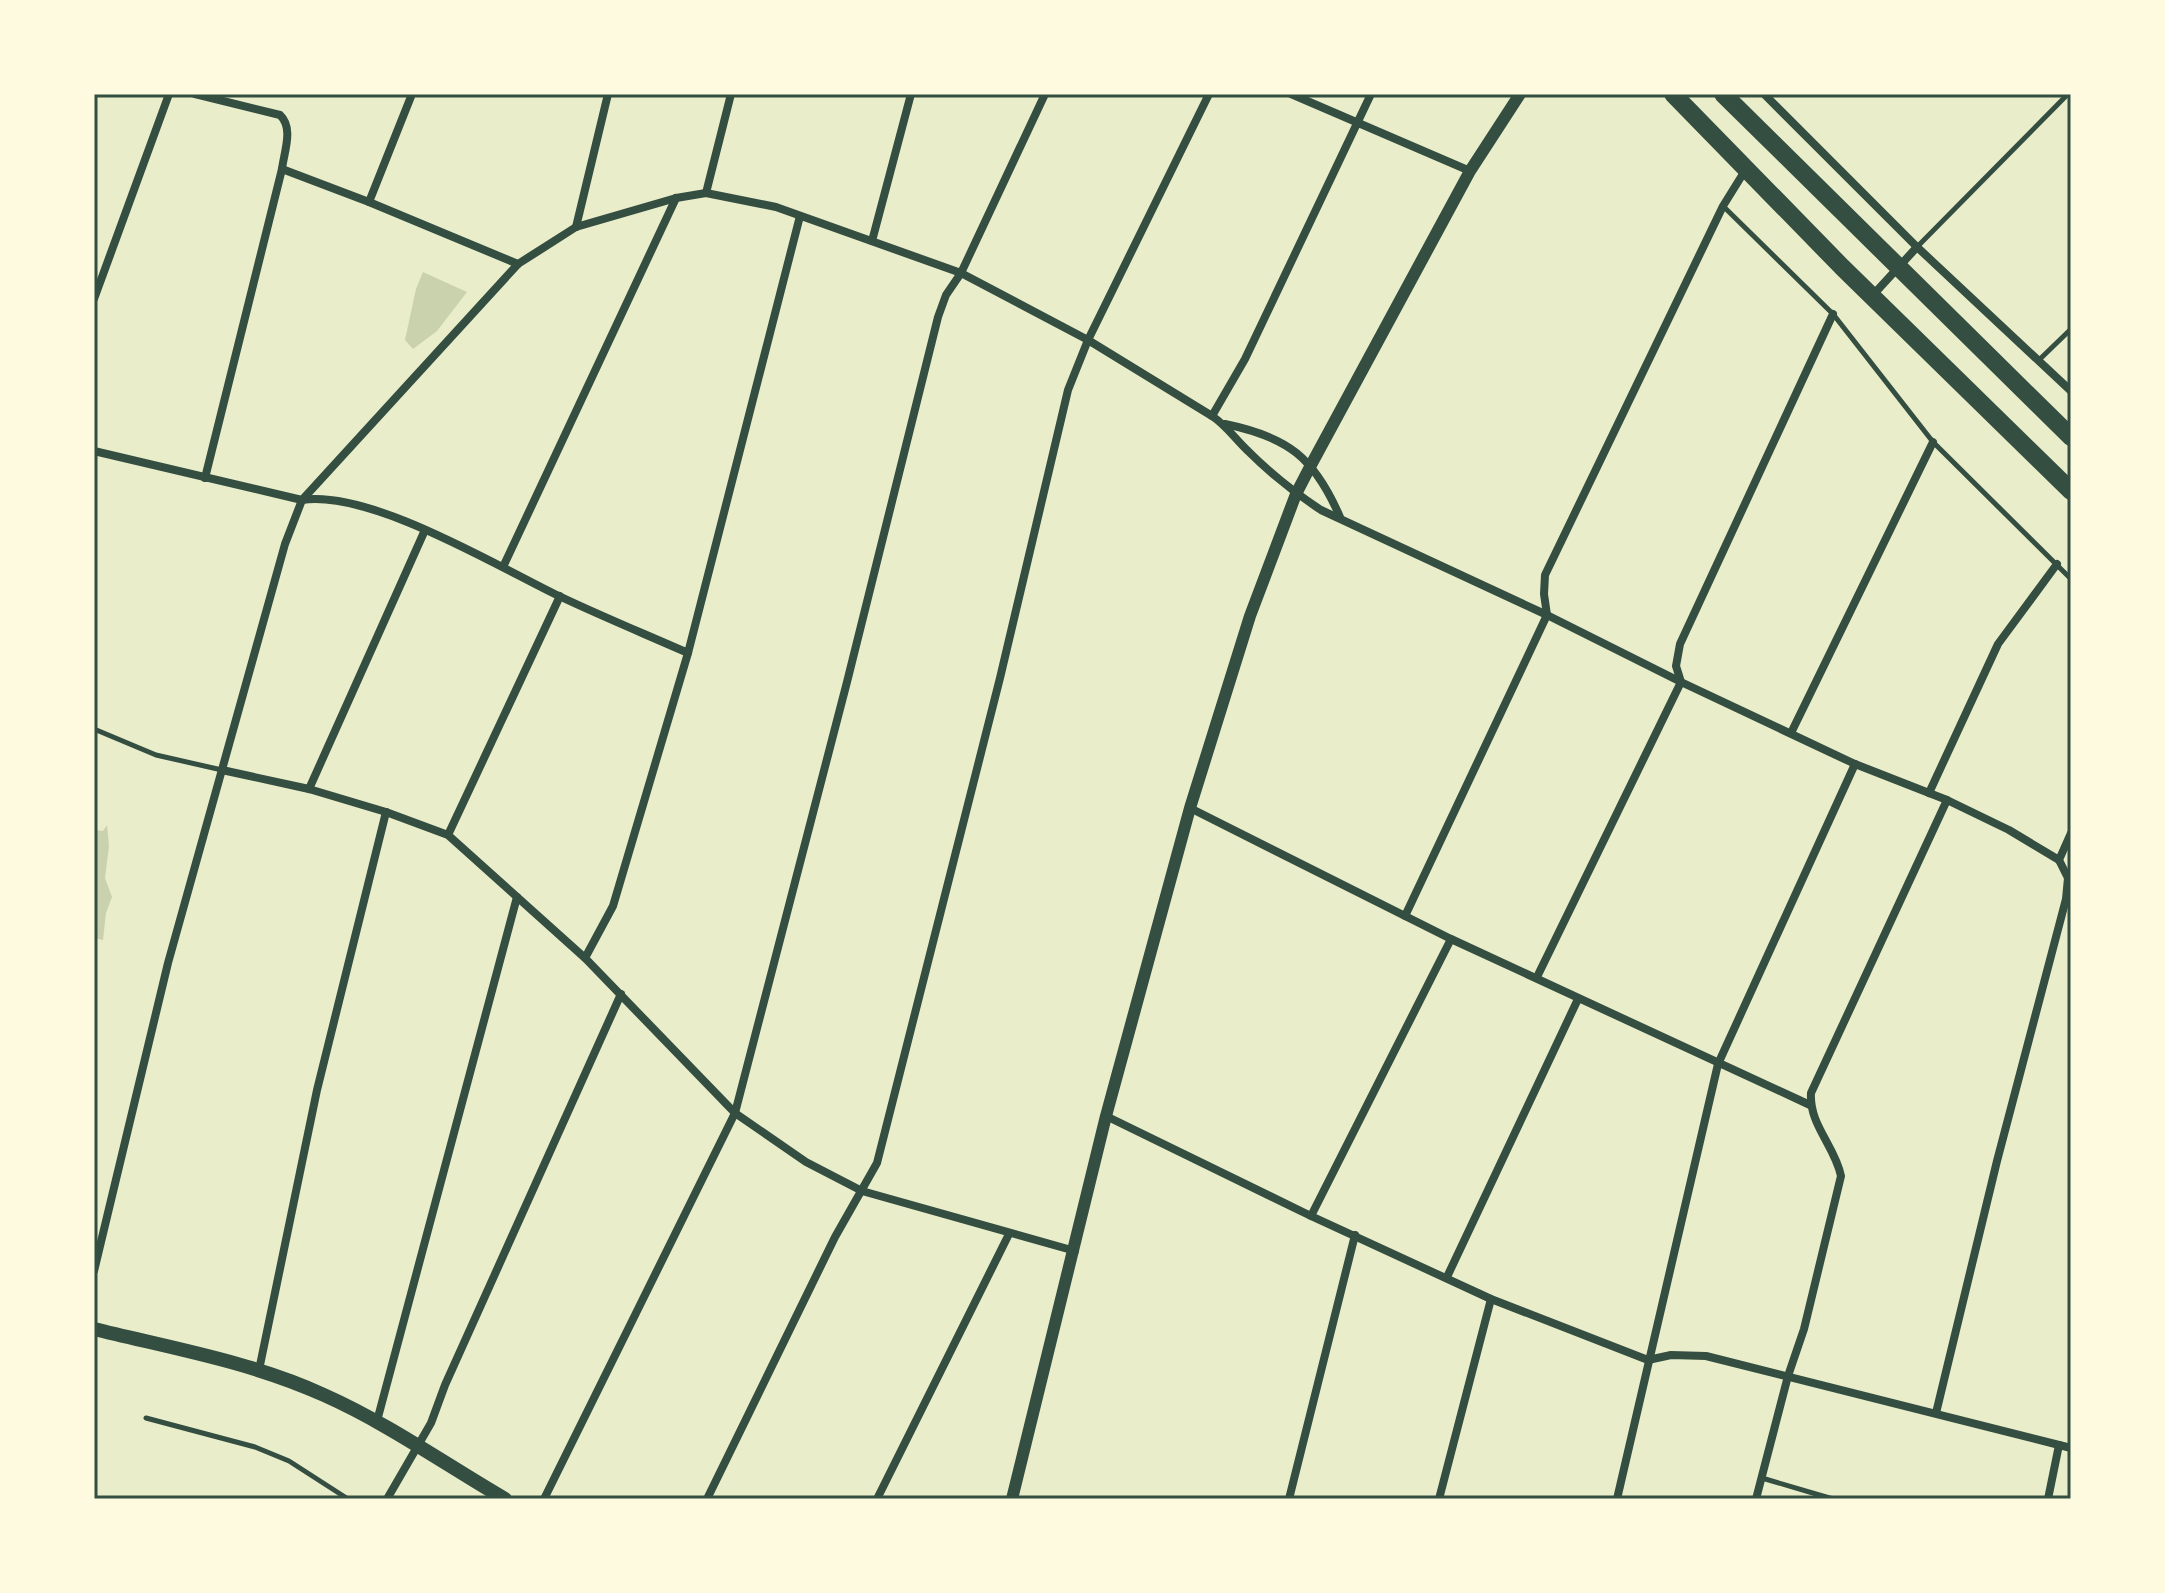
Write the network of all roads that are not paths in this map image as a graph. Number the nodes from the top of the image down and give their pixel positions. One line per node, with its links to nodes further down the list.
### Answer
1 (169, 94): 32 (street)
2 (195, 94): 18 (street)
3 (412, 94): 22 (street)
4 (608, 94): 25 (street)
5 (731, 94): 20 (street)
6 (911, 94): 26 (street)
7 (1045, 94): 30 (street)
8 (1209, 94): 35 (street)
9 (1291, 94): 16 (street)
10 (1371, 94): 16 (street)
11 (1520, 94): 19 (street)
12 (1673, 94): 17 (highway)
13 (1723, 94): 29 (highway)
14 (1764, 94): 27 (street)
15 (2068, 94): 27 (lane)
16 (1357, 122): 19 (street); 38 (street)
17 (1747, 168): 23 (street); 31 (highway)
18 (282, 169): 22 (street); 44 (street)
19 (1470, 171): 43 (street)
20 (706, 193): 21 (street); 24 (street)
21 (676, 198): 25 (street); 51 (street)
22 (369, 202): 28 (street)
23 (1723, 206): 33 (lane); 54 (street)
24 (800, 216): 26 (street); 55 (street)
25 (576, 227): 28 (street)
26 (872, 241): 30 (street)
27 (1917, 247): 29 (street); 36 (street)
28 (518, 264): 47 (street)
29 (1897, 268): 31 (street); 40 (highway)
30 (961, 273): 35 (street); 79 (street)
31 (1872, 296): 45 (highway)
32 (94, 299)
33 (1833, 314): 41 (lane); 56 (street)
34 (2071, 329): 36 (lane)
35 (1088, 340): 38 (street); 81 (street)
36 (2039, 360): 37 (street)
37 (2071, 391)
38 (1212, 416): 39 (street)
39 (1224, 424): 43 (street); 46 (street)
40 (2071, 437)
41 (1933, 442): 50 (lane); 58 (street)
42 (94, 451): 44 (street)
43 (1311, 465): 46 (street); 48 (street)
44 (205, 478): 47 (street)
45 (2071, 491)
46 (1296, 494): 48 (street); 64 (street)
47 (302, 500): 49 (street); 60 (street)
48 (1340, 517): 54 (street)
49 (425, 530): 51 (street); 61 (street)
50 (2057, 564): 52 (lane); 62 (street)
51 (503, 567): 53 (street)
52 (2071, 579)
53 (560, 596): 55 (street); 67 (street)
54 (1547, 615): 56 (street); 71 (street)
55 (688, 653): 73 (street)
56 (1681, 682): 58 (street); 74 (street)
57 (94, 729): 60 (lane)
58 (1791, 733): 59 (street)
59 (1855, 764): 62 (street); 77 (street)
60 (222, 770): 61 (street); 86 (street)
61 (309, 789): 65 (street)
62 (1929, 793): 63 (street)
63 (1947, 800): 68 (street); 78 (street)
64 (1190, 808): 71 (street); 80 (street)
65 (386, 812): 67 (street); 91 (street)
66 (2071, 833): 68 (street)
67 (448, 835): 69 (street)
68 (2059, 860): 70 (street)
69 (517, 897): 73 (street); 95 (street)
70 (2067, 912): 93 (street)
71 (1405, 916): 72 (street)
72 (1451, 939): 74 (street); 82 (street)
73 (585, 958): 75 (street)
74 (1537, 977): 76 (street)
75 (621, 994): 79 (street); 97 (street)
76 (1578, 999): 77 (street); 87 (street)
77 (1718, 1064): 78 (street); 90 (street)
78 (1810, 1105): 92 (street)
79 (735, 1113): 81 (street); 103 (street)
80 (1106, 1116): 82 (street); 85 (street)
81 (862, 1191): 83 (street); 104 (street)
82 (1311, 1216): 84 (street)
83 (1009, 1234): 85 (street); 105 (street)
84 (1355, 1235): 87 (street); 107 (street)
85 (1075, 1251): 106 (street)
86 (94, 1271)
87 (1447, 1277): 88 (street)
88 (1491, 1299): 90 (street); 108 (street)
89 (94, 1329): 91 (main road)
90 (1648, 1360): 92 (street); 109 (street)
91 (259, 1370): 95 (main road)
92 (1788, 1376): 93 (street); 99 (street)
93 (1936, 1413): 96 (street)
94 (146, 1418): 100 (lane)
95 (377, 1421): 97 (main road)
96 (2059, 1445): 98 (street); 112 (street)
97 (415, 1446): 101 (street); 102 (main road)
98 (2071, 1448)
99 (1762, 1478): 110 (street); 111 (lane)
100 (348, 1499)
101 (387, 1499)
102 (505, 1499)
103 (544, 1499)
104 (707, 1499)
105 (877, 1499)
106 (1012, 1499)
107 (1289, 1499)
108 (1439, 1499)
109 (1617, 1499)
110 (1756, 1499)
111 (1833, 1499)
112 (2048, 1499)

